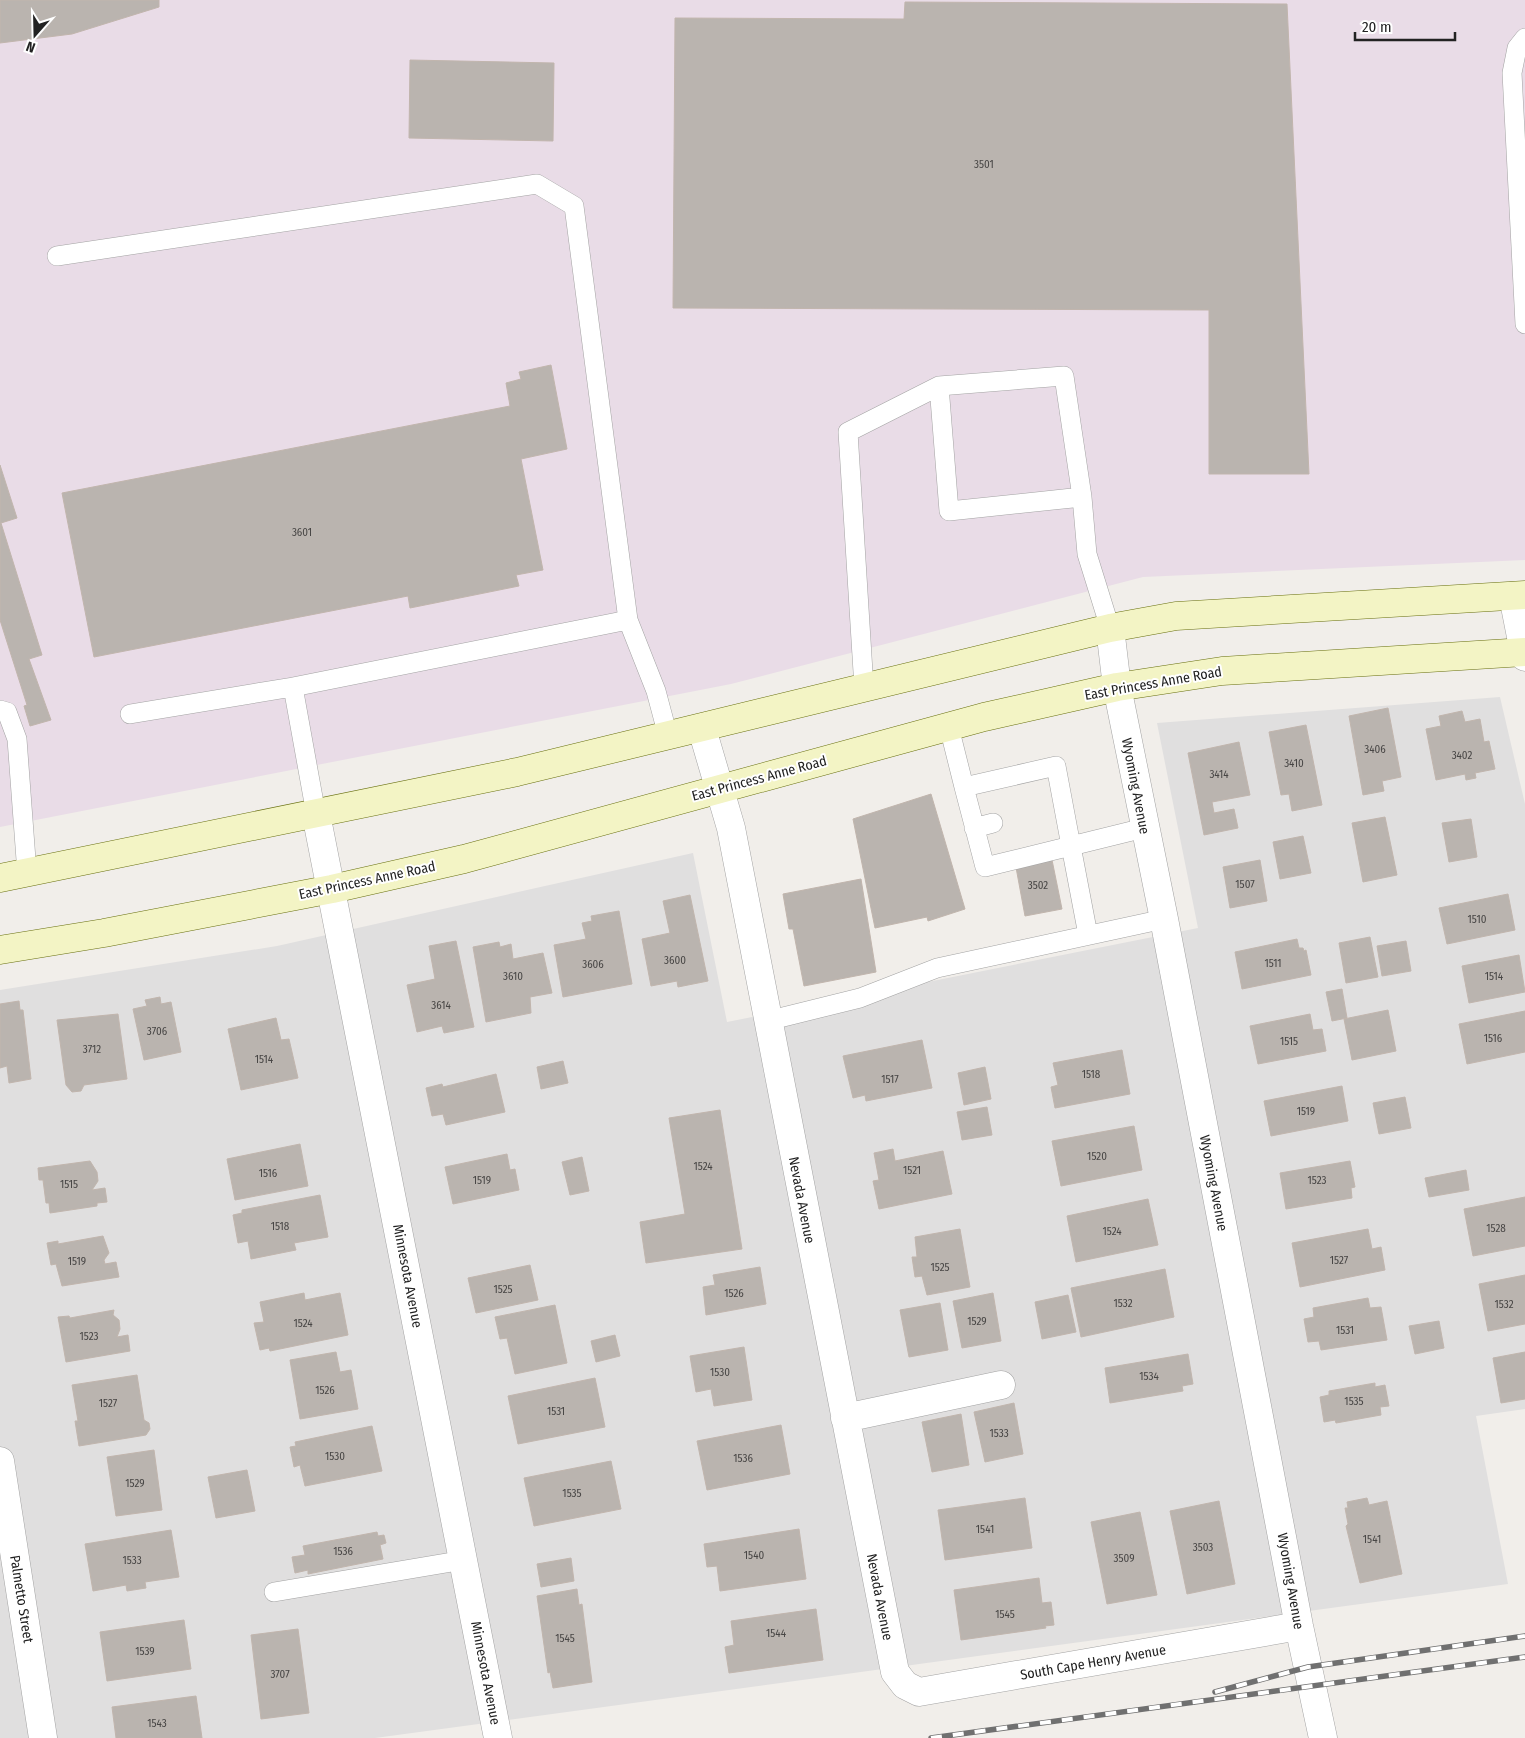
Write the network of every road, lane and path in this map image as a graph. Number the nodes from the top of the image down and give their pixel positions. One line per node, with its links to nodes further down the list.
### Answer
1 (1525, 38): 3 (lane)
2 (57, 256): 7 (lane)
3 (1525, 324)
4 (939, 386): 5 (lane); 5 (lane); 12 (lane)
5 (1082, 497): 8 (lane)
6 (1519, 596): 8 (main road); 9 (street)
7 (628, 620): 10 (lane); 17 (lane)
8 (1110, 628): 11 (street, Wyoming Avenue); 12 (main road)
9 (1525, 654): 11 (main road, East Princess Anne Road)
10 (293, 687): 14 (lane); 20 (lane)
11 (1117, 687): 15 (main road, East Princess Anne Road); 23 (street, Wyoming Avenue)
12 (864, 688): 16 (main road)
13 (0, 710): 25 (lane)
14 (130, 714)
15 (949, 727): 18 (lane); 19 (main road, East Princess Anne Road)
16 (702, 729): 17 (main road); 19 (street, Nevada Avenue)
17 (668, 736): 20 (main road)
18 (964, 787): 22 (lane); 24 (lane)
19 (720, 789): 27 (main road, East Princess Anne Road); 31 (street, Nevada Avenue)
20 (316, 814): 25 (main road); 27 (street, Minnesota Avenue)
21 (993, 823): 22 (lane)
22 (974, 828): 24 (lane)
23 (1144, 828): 24 (lane); 28 (street, Wyoming Avenue)
24 (1071, 846): 29 (lane)
25 (27, 873): 26 (main road)
26 (0, 878)
27 (332, 889): 30 (main road, East Princess Anne Road); 35 (street, Minnesota Avenue)
28 (1164, 919): 29 (lane); 37 (street, Wyoming Avenue)
29 (1088, 935): 31 (lane)
30 (0, 950)
31 (767, 1021): 33 (street, Nevada Avenue)
32 (1001, 1385): 33 (street)
33 (844, 1418): 38 (street, Nevada Avenue)
34 (0, 1460): 39 (street, Palmetto Street)
35 (464, 1560): 36 (lane); 40 (street, Minnesota Avenue)
36 (274, 1592)
37 (1299, 1626): 38 (street, South Cape Henry Avenue); 41 (street, Wyoming Avenue)
38 (895, 1672)
39 (43, 1738)
40 (498, 1738)
41 (1323, 1738)

